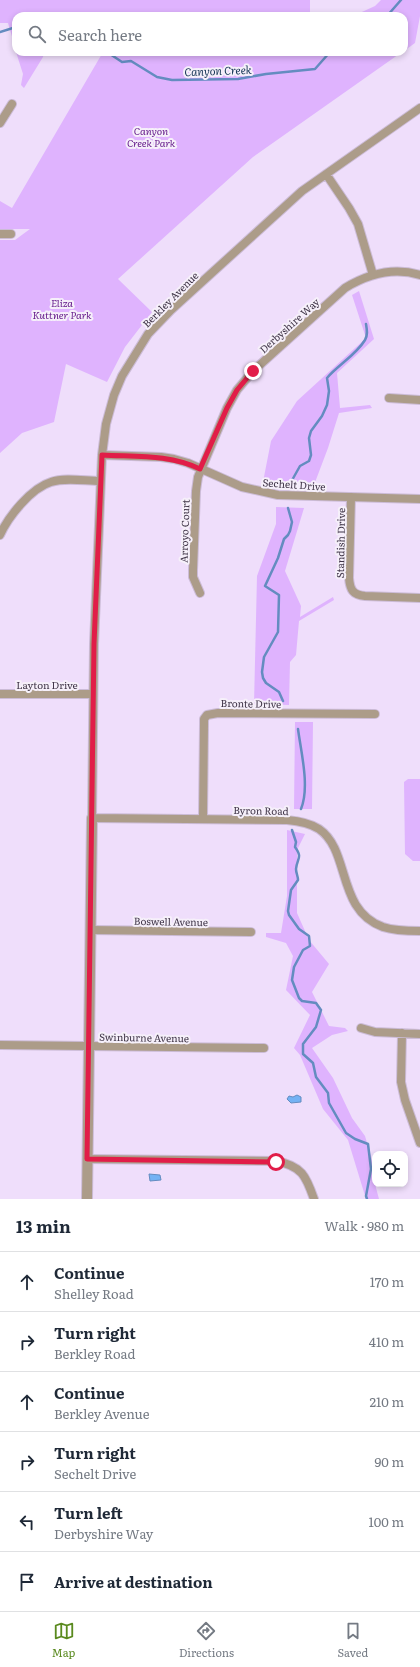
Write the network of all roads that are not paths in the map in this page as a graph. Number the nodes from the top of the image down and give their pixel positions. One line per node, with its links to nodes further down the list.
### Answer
1 (12, 104): 3 (street)
2 (420, 110): 4 (street, Berkley Avenue)
3 (0, 123)
4 (326, 174): 7 (street); 11 (street, Berkley Avenue)
5 (0, 234): 6 (street)
6 (11, 234)
7 (373, 275): 8 (street, Derbyshire Way); 12 (street, Derbyshire Way)
8 (420, 275)
9 (390, 398): 10 (street)
10 (420, 400)
11 (102, 455): 12 (street, Sechelt Drive); 13 (street, Berkley Avenue)
12 (200, 469): 14 (street, Sechelt Drive); 17 (street, Arroyo Court)
13 (100, 481): 16 (street); 20 (street, Berkley Avenue)
14 (351, 497): 15 (street, Sechelt Drive); 18 (street, Standish Drive)
15 (420, 499)
16 (0, 535)
17 (200, 593)
18 (420, 598)
19 (0, 694): 20 (street, Layton Drive)
20 (93, 694): 22 (street, Berkley Avenue)
21 (375, 714): 23 (street, Bronte Drive)
22 (92, 818): 23 (street, Byron Road); 24 (street)
23 (203, 820): 25 (street, Byron Road)
24 (90, 930): 26 (street, Boswell Avenue); 31 (street)
25 (420, 931)
26 (251, 932)
27 (361, 1028): 28 (street)
28 (402, 1033): 29 (street); 33 (street)
29 (420, 1034)
30 (0, 1045): 31 (street, Swinburne Avenue)
31 (88, 1046): 32 (street, Swinburne Avenue); 34 (street)
32 (264, 1048)
33 (420, 1143)
34 (87, 1159): 35 (street); 36 (street)
35 (87, 1199)
36 (314, 1199)

